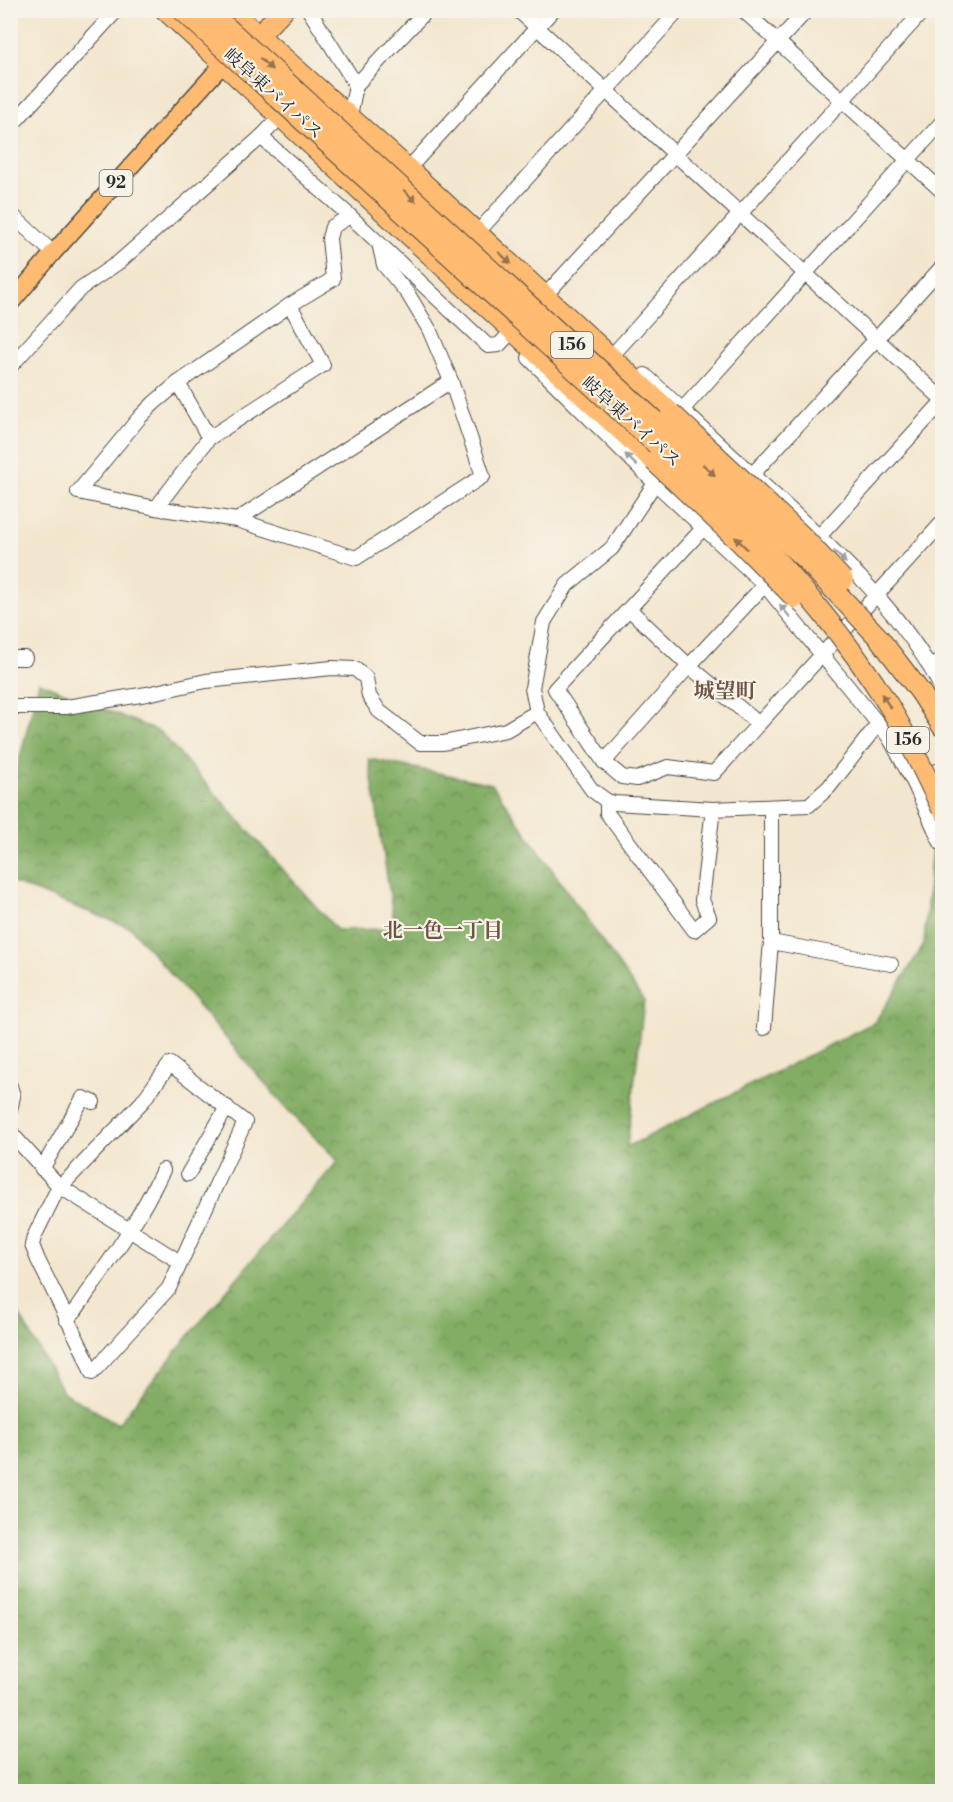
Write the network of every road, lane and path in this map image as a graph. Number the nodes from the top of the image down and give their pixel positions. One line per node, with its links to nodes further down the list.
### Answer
1 (117, 10): 26 (street)
2 (165, 10): 19 (highway, 156)
3 (182, 10): 68 (highway, 岐阜東バイパス / 156, bridge)
4 (208, 10): 70 (highway, 岐阜東バイパス / 156, one-way to 70, bridge)
5 (230, 10): 17 (highway, 156)
6 (265, 10): 17 (highway)
7 (283, 10): 17 (highway)
8 (309, 10): 20 (street)
9 (427, 10): 20 (street)
10 (518, 10): 16 (street)
11 (553, 10): 16 (street)
12 (679, 10): 21 (street)
13 (743, 10): 18 (street)
14 (807, 10): 18 (street)
15 (924, 10): 22 (street)
16 (537, 28): 21 (street); 30 (street)
17 (254, 32): 19 (highway); 24 (highway, 156)
18 (778, 42): 22 (street); 28 (street)
19 (224, 64): 23 (highway, 156); 37 (main road, 92)
20 (356, 85): 24 (street)
21 (606, 91): 28 (street); 35 (street)
22 (843, 101): 29 (street); 33 (street)
23 (281, 116): 27 (street); 43 (highway, 156)
24 (350, 116): 30 (highway, 156)
25 (942, 122): 29 (street)
26 (10, 127)
27 (261, 138): 34 (street); 46 (street)
28 (675, 154): 33 (street); 40 (street)
29 (908, 160): 31 (street); 39 (street)
30 (408, 169): 35 (highway, 156)
31 (942, 191)
32 (10, 213): 37 (street)
33 (740, 214): 39 (street); 45 (street)
34 (350, 216): 36 (street); 42 (street)
35 (477, 233): 40 (highway, 156, one-way to 40)
36 (379, 243): 43 (street); 47 (street)
37 (53, 253): 41 (main road, 92)
38 (942, 267): 44 (street)
39 (805, 274): 44 (street); 50 (street)
40 (546, 295): 43 (street); 45 (street); 50 (highway, 156)
41 (10, 304)
42 (290, 305): 48 (street); 51 (street)
43 (513, 331): 53 (street, one-way to 43); 68 (highway, 156, one-way to 43, bridge)
44 (877, 339): 49 (street); 52 (street)
45 (617, 350): 50 (street)
46 (10, 368)
47 (451, 381): 55 (street); 55 (street)
48 (178, 383): 51 (street); 54 (street)
49 (942, 401): 58 (street)
50 (676, 412): 52 (street); 53 (street); 70 (highway, 156, bridge)
51 (209, 438): 54 (street)
52 (752, 475): 57 (street); 58 (street)
53 (655, 483): 57 (street); 72 (street)
54 (156, 508): 55 (street)
55 (237, 520)
56 (942, 523): 60 (street)
57 (703, 528): 59 (street); 61 (street)
58 (820, 537): 59 (street); 60 (street, one-way to 60)
59 (764, 584): 62 (street, one-way to 59); 66 (street)
60 (878, 596): 62 (street); 67 (street)
61 (629, 609): 66 (street); 76 (street)
62 (822, 656): 73 (street); 74 (street)
63 (942, 657): 67 (street)
64 (10, 658): 65 (street)
65 (25, 658)
66 (689, 666): 73 (street); 76 (street)
67 (933, 669): 69 (street)
68 (869, 675): 81 (highway, 岐阜東バイパス / 156, one-way to 68, bridge)
69 (942, 689)
70 (921, 693): 75 (highway, 岐阜東バイパス / 156)
71 (10, 707): 72 (street)
72 (537, 712): 79 (street)
73 (759, 724): 76 (street)
74 (878, 724): 78 (street); 80 (street)
75 (942, 726)
76 (604, 762)
77 (942, 770): 78 (street)
78 (910, 777): 83 (street)
79 (607, 801): 82 (street); 82 (street)
80 (771, 808): 82 (street); 84 (street)
81 (942, 808)
82 (713, 809)
83 (941, 843)
84 (771, 942): 85 (street); 86 (street)
85 (891, 964)
86 (764, 1028)
87 (10, 1086): 90 (street)
88 (93, 1102): 92 (street)
89 (227, 1107): 94 (street); 95 (street); 97 (street)
90 (10, 1110)
91 (10, 1132): 92 (street)
92 (42, 1169): 95 (street)
93 (163, 1170): 96 (street)
94 (188, 1174)
95 (59, 1186): 96 (street); 98 (street)
96 (130, 1231): 97 (street); 98 (street)
97 (180, 1262): 98 (street)
98 (66, 1319)

